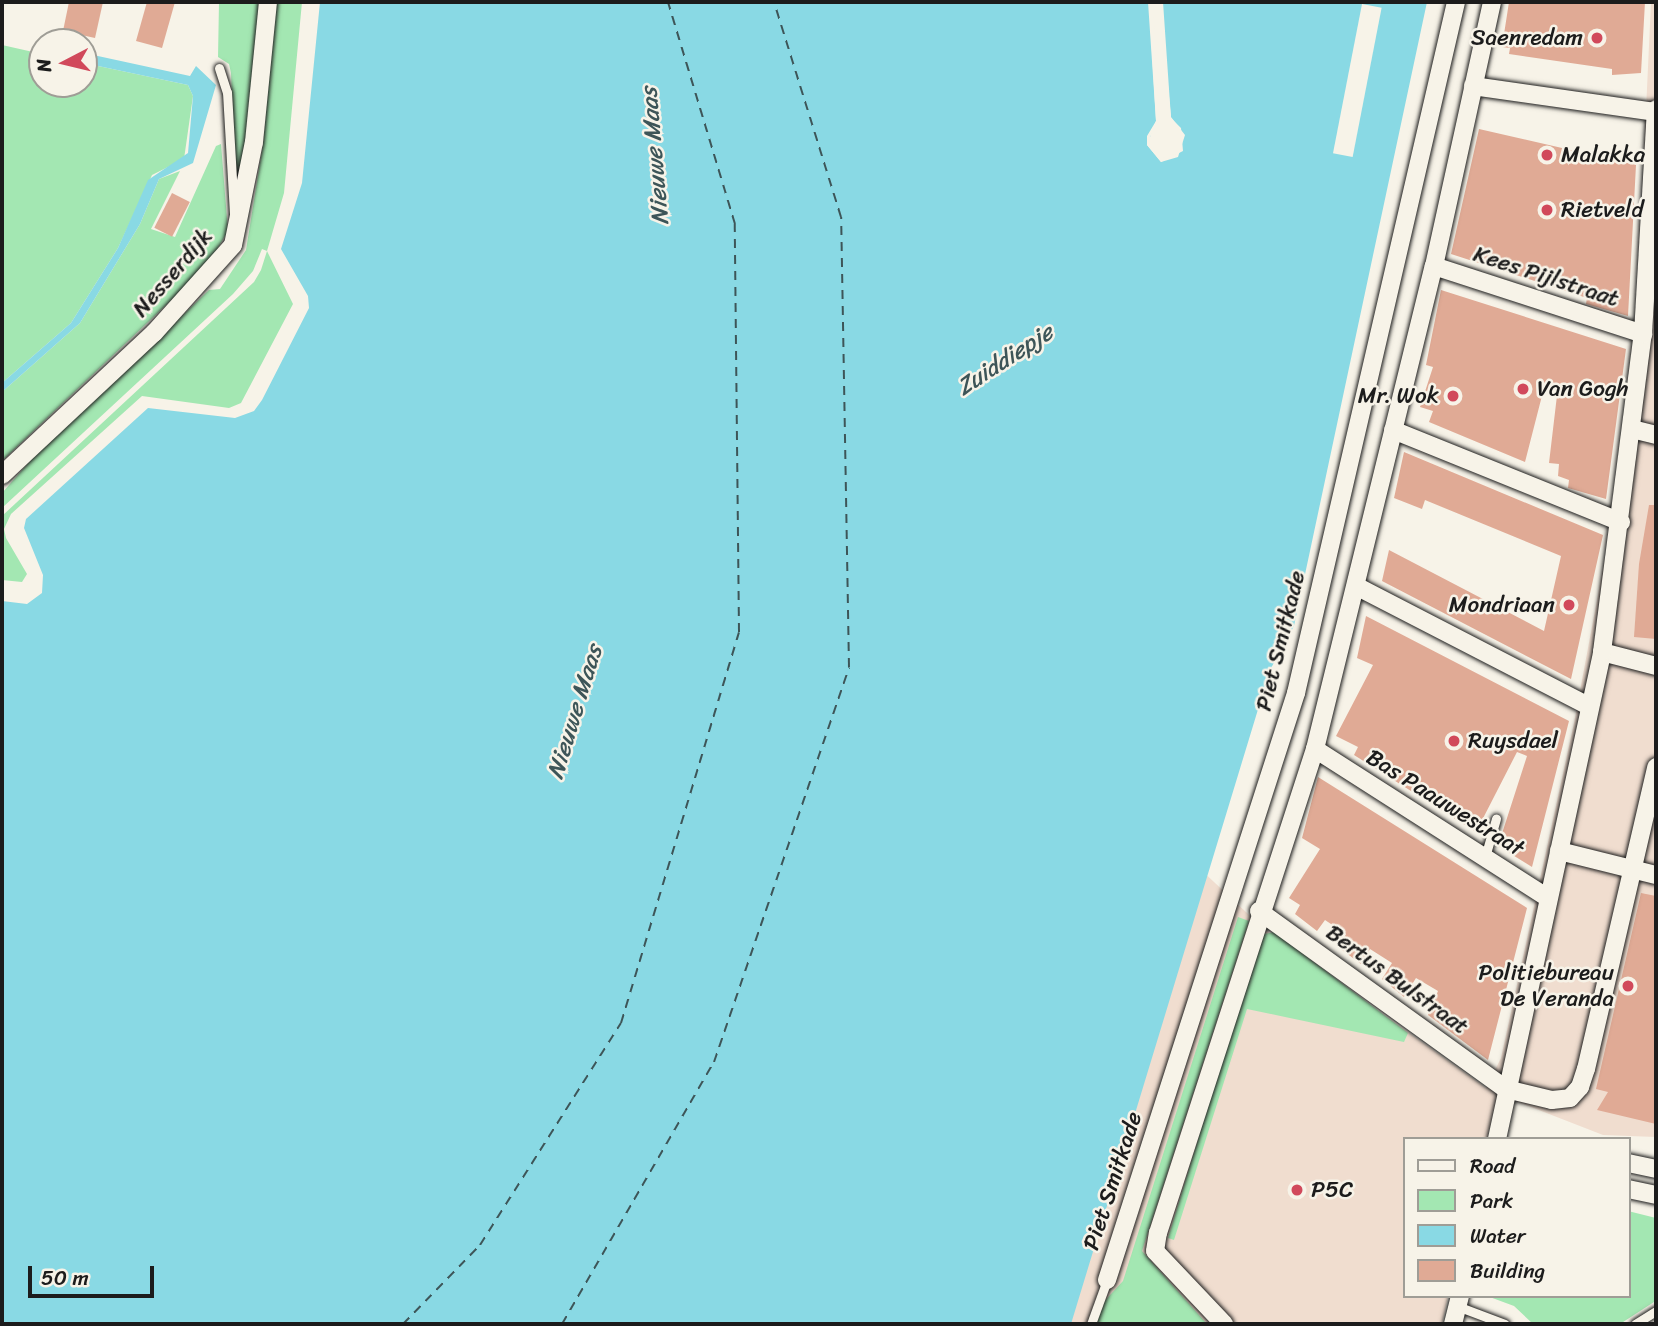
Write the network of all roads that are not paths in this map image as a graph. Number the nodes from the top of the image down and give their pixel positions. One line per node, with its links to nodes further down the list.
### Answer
1 (268, 2): 7 (street, Nesserdijk)
2 (1456, 2): 33 (street, Piet Smitkade)
3 (1492, 2): 5 (street)
4 (219, 68): 7 (lane)
5 (1473, 86): 6 (street); 8 (street)
6 (1656, 111): 9 (street)
7 (240, 225): 12 (street, Nesserdijk)
8 (1434, 266): 9 (street, Kees Pijlstraat); 10 (street)
9 (1643, 334): 11 (street)
10 (1393, 430): 13 (street); 14 (street)
11 (1642, 431): 13 (street)
12 (2, 474)
13 (1621, 522): 15 (street)
14 (1356, 586): 17 (street); 18 (street)
15 (1602, 652): 16 (street); 17 (street)
16 (1656, 666)
17 (1591, 707): 21 (street)
18 (1315, 749): 22 (street, Bas Paauwestraat); 26 (street)
19 (1656, 766): 23 (street)
20 (1496, 819): 22 (lane)
21 (1559, 851): 23 (street); 25 (street)
22 (1485, 857): 25 (street, Bas Paauwestraat)
23 (1635, 870): 24 (street); 27 (street)
24 (1656, 875)
25 (1548, 898): 27 (street)
26 (1259, 911): 27 (street, Bertus Bulstraat); 37 (street)
27 (1506, 1089): 28 (street)
28 (1502, 1137)
29 (1630, 1163): 30 (street)
30 (1656, 1169)
31 (1630, 1189): 32 (street)
32 (1656, 1195)
33 (1107, 1280): 36 (lane)
34 (1459, 1301): 38 (street); 39 (lane)
35 (1656, 1311): 40 (lane)
36 (1091, 1324)
37 (1224, 1324)
38 (1453, 1324)
39 (1505, 1324)
40 (1635, 1324)

